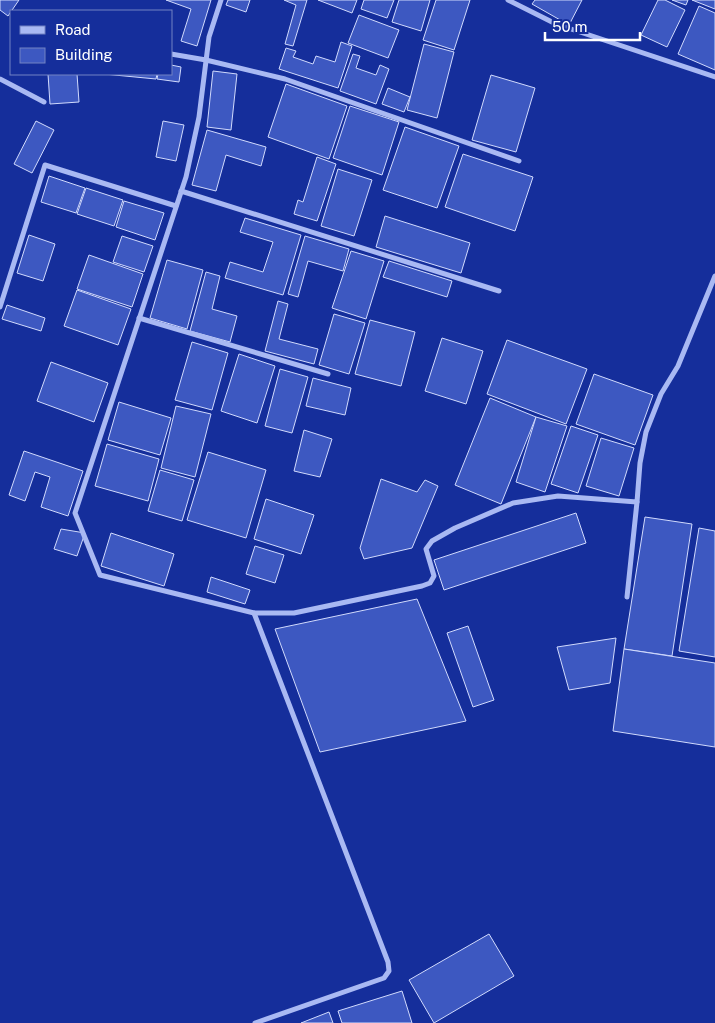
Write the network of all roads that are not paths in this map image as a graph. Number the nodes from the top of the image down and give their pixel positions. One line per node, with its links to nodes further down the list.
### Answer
1 (220, 0): 4 (street)
2 (508, 0): 5 (street)
3 (172, 54): 4 (street)
4 (206, 60): 8 (street); 9 (street)
5 (715, 77)
6 (0, 79): 7 (street)
7 (44, 102)
8 (519, 161)
9 (181, 192): 10 (street); 12 (street)
10 (176, 206): 13 (street); 14 (street)
11 (715, 276): 16 (street)
12 (499, 291)
13 (0, 306)
14 (139, 318): 15 (street); 18 (street)
15 (328, 374)
16 (637, 502): 17 (street); 18 (street)
17 (627, 596)
18 (254, 614): 19 (street)
19 (255, 1023)

